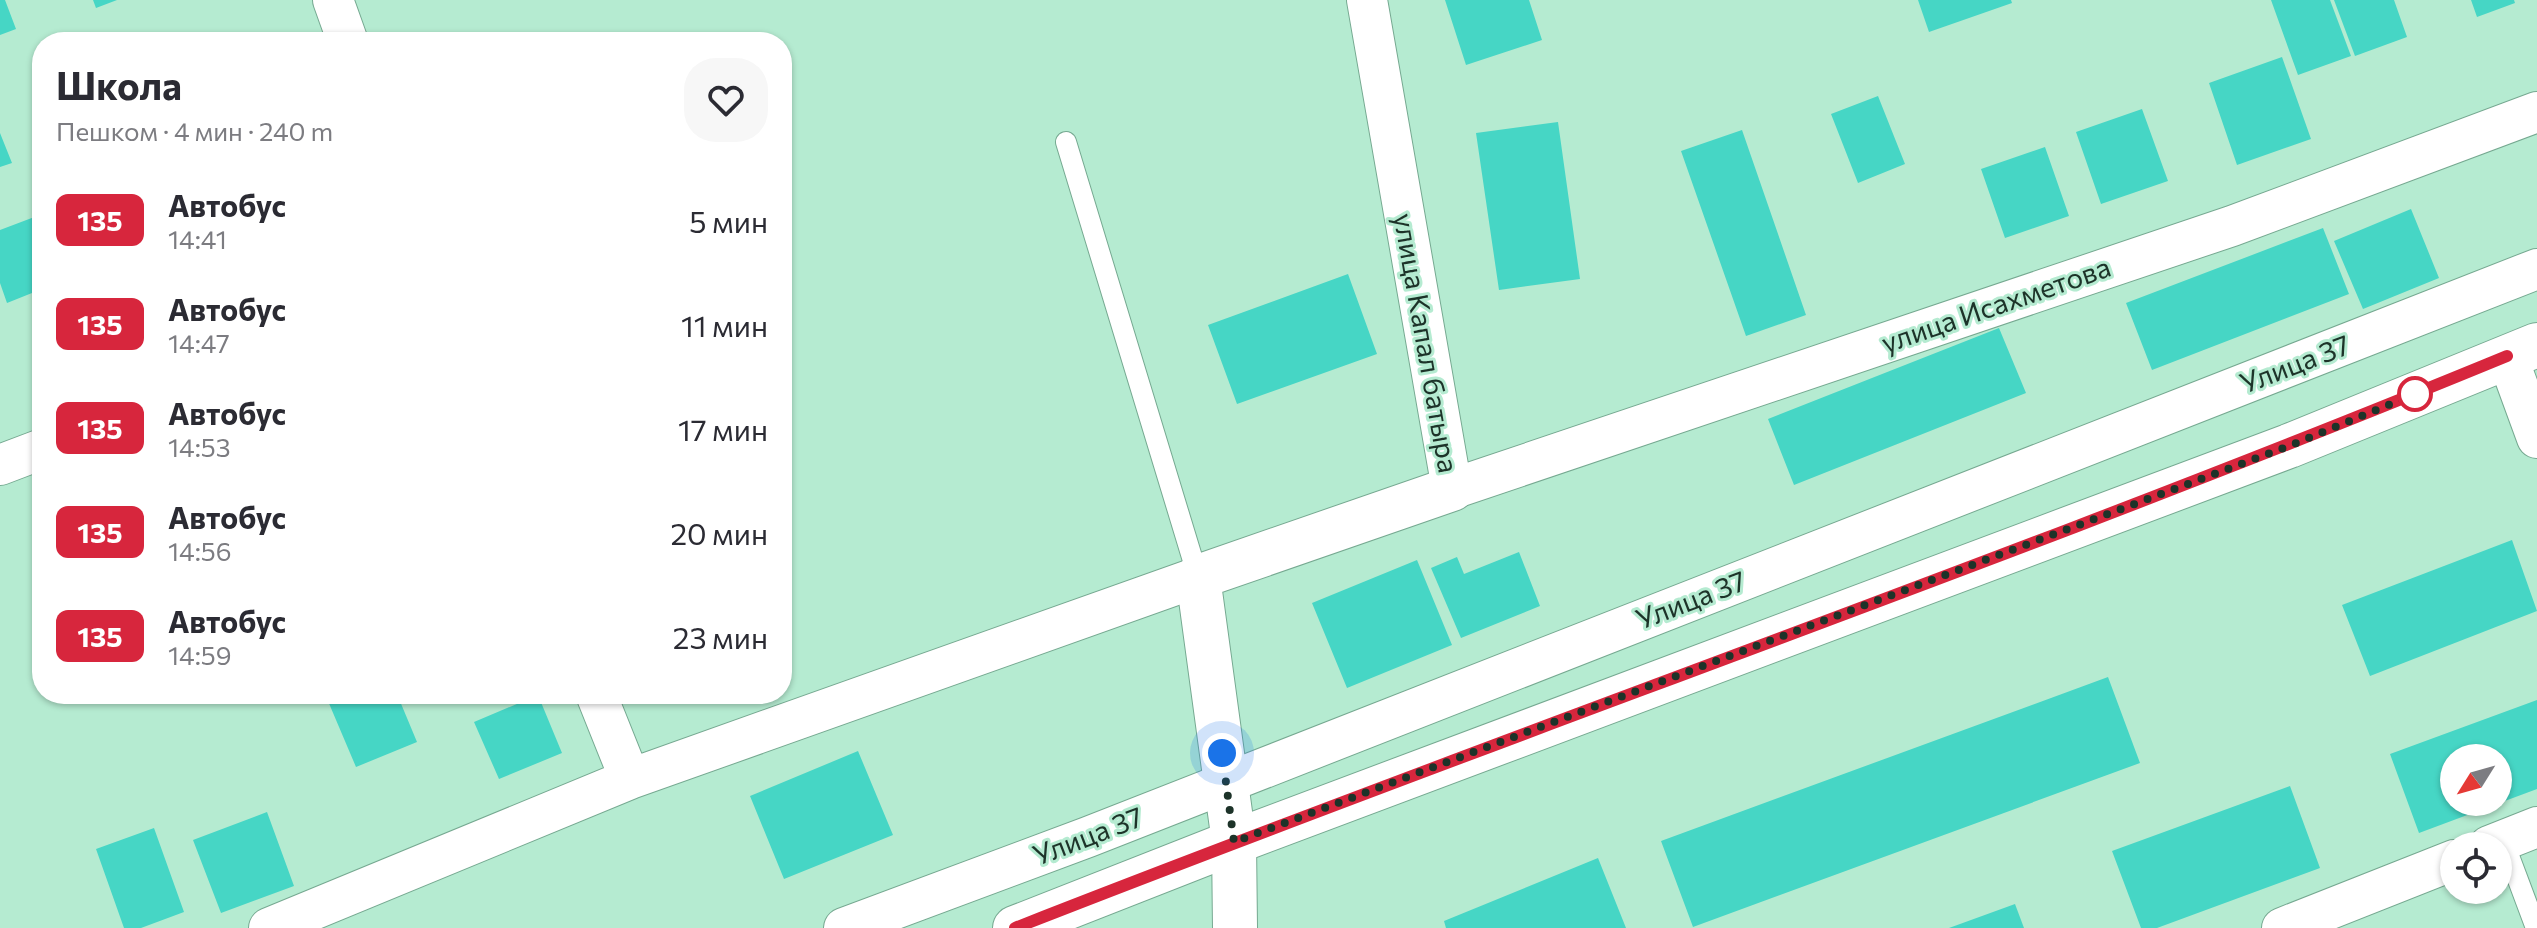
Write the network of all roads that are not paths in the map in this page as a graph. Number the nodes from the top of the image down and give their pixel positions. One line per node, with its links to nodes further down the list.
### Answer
1 (333, 0): 3 (street)
2 (1367, 0): 11 (street, улица Капал батыра)
3 (344, 32)
4 (2537, 112): 11 (street, улица Исахметова)
5 (1066, 142): 12 (lane)
6 (2537, 269): 19 (street, Улица 37)
7 (2522, 351): 8 (street); 15 (main road)
8 (2537, 438)
9 (32, 453): 10 (street)
10 (0, 465)
11 (1452, 489): 12 (main road, улица Капал батыра)
12 (1198, 577): 14 (street); 15 (main road)
13 (600, 704): 14 (street)
14 (630, 779): 18 (street)
15 (1234, 842): 20 (main road); 21 (main road)
16 (2512, 845): 23 (lane)
17 (2440, 866): 22 (street)
18 (269, 928)
19 (844, 928)
20 (1015, 928)
21 (1235, 928)
22 (2282, 928)
23 (2536, 928)

